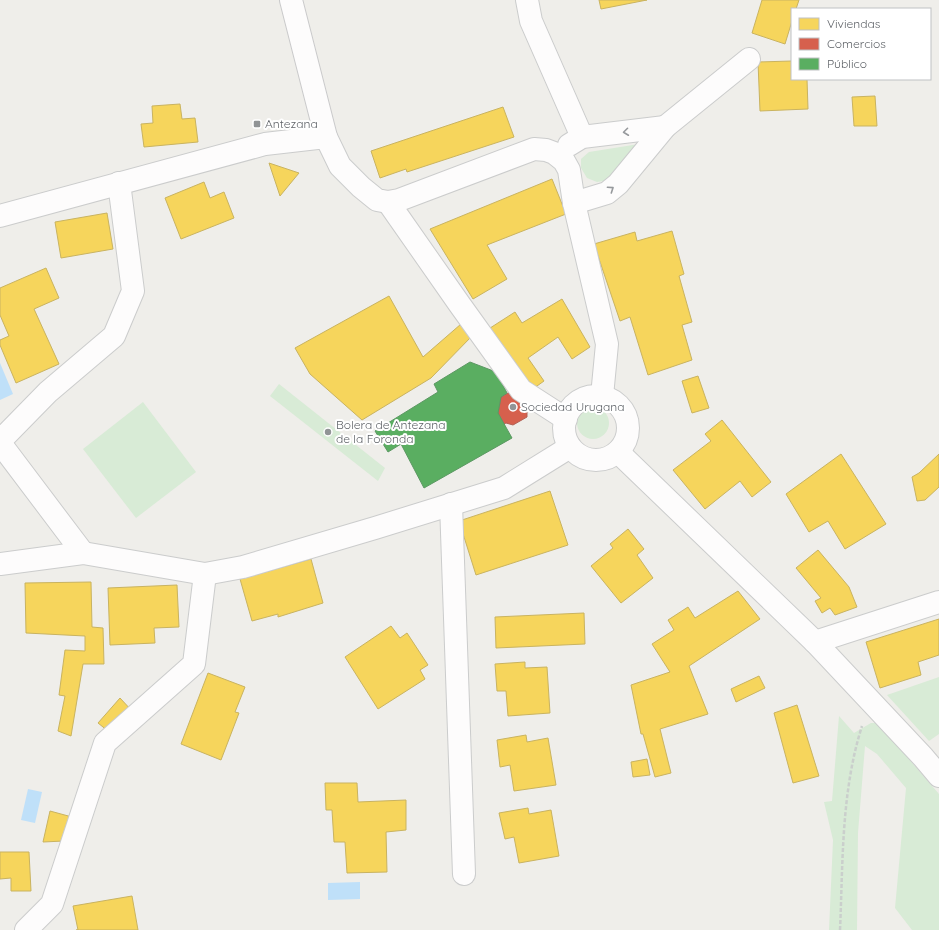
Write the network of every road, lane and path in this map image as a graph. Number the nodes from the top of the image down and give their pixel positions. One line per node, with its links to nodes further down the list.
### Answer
1 (291, 0): 5 (street)
2 (527, 0): 6 (street)
3 (749, 58): 4 (street)
4 (665, 127): 6 (street, one-way to 6); 10 (street, one-way to 4)
5 (326, 137): 8 (street); 9 (street)
6 (582, 137): 7 (street)
7 (554, 153): 9 (street); 10 (street)
8 (119, 183): 11 (street); 14 (street)
9 (388, 202): 13 (street)
10 (574, 203): 12 (street)
11 (0, 216)
12 (602, 396): 13 (street); 16 (street)
13 (566, 419): 15 (street)
14 (0, 442): 18 (street)
15 (570, 447): 16 (street); 17 (street)
16 (618, 452): 22 (street)
17 (451, 504): 20 (street); 25 (street)
18 (83, 552): 19 (street); 20 (street)
19 (0, 564)
20 (205, 574): 26 (street)
21 (939, 602): 22 (street)
22 (814, 642): 23 (street)
23 (870, 700): 24 (street); 27 (path)
24 (939, 776)
25 (464, 874)
26 (26, 930)
27 (840, 930)

